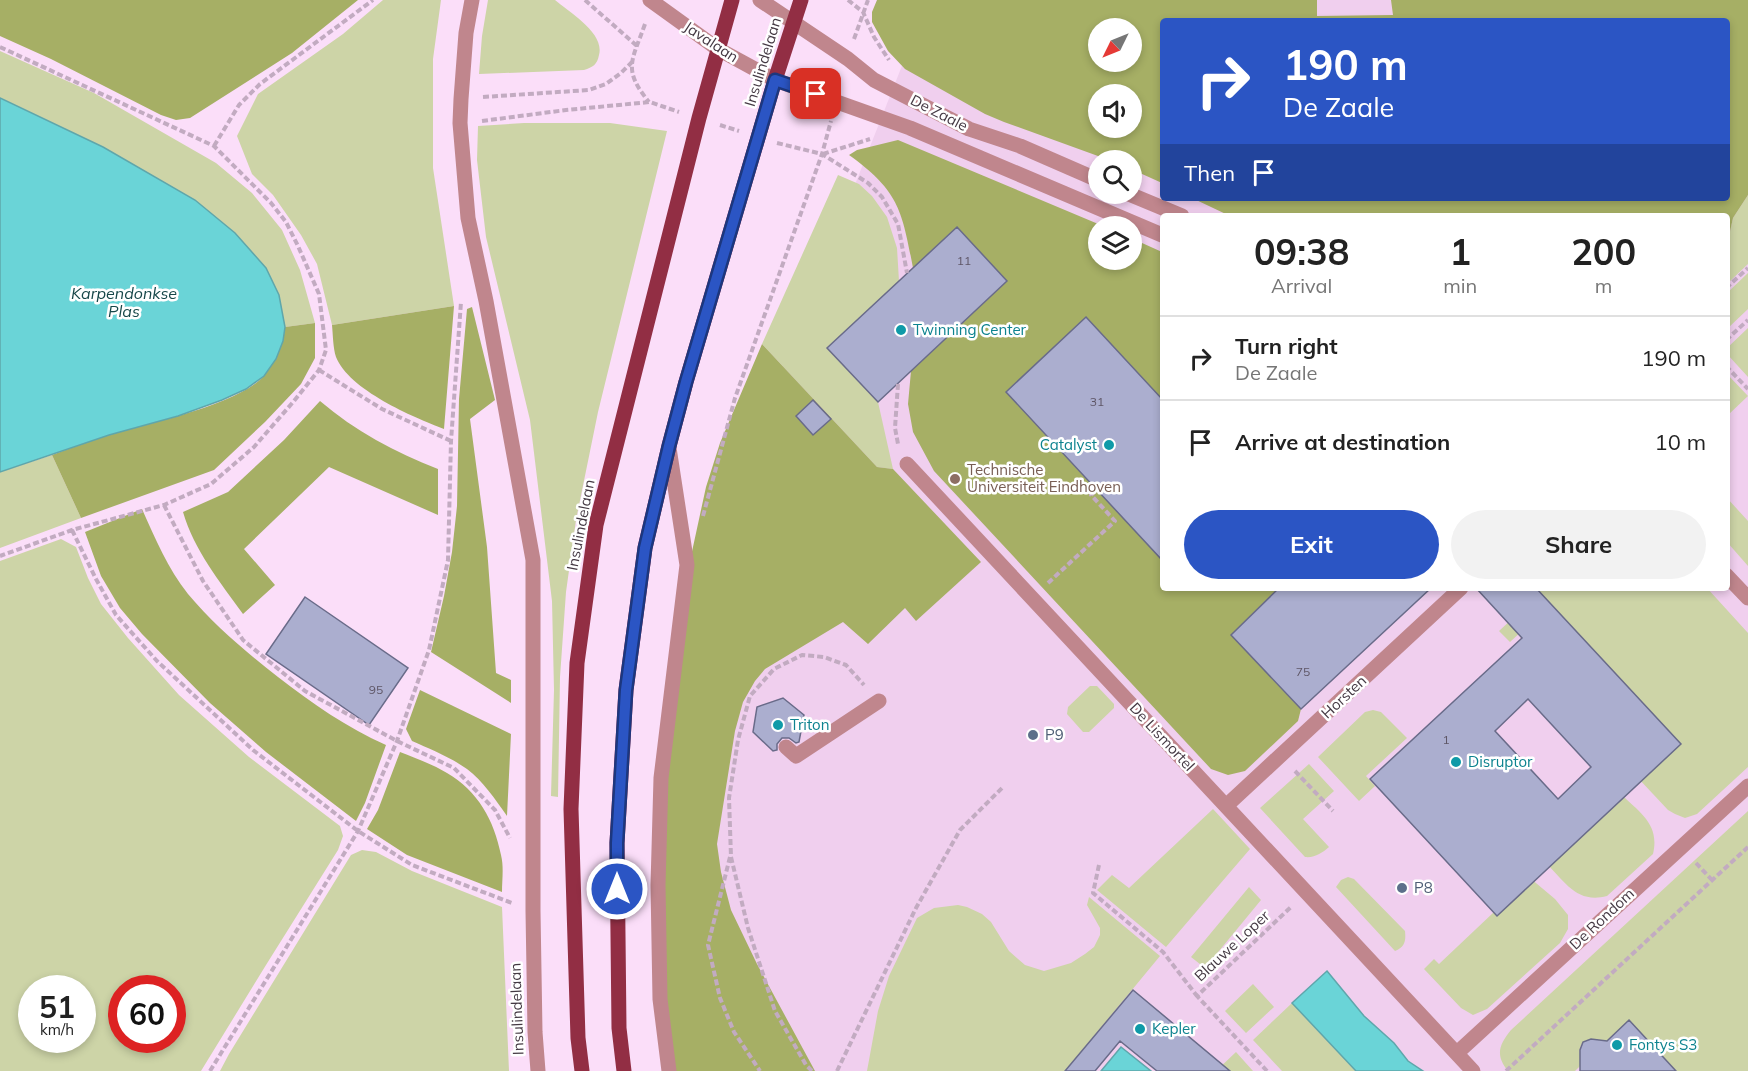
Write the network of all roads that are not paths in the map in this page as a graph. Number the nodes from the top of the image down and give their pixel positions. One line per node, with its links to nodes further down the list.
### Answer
1 (472, 0): 23 (street, Insulindelaan)
2 (650, 0): 7 (street, Javalaan)
3 (732, 0): 7 (main road, Insulindelaan)
4 (760, 0): 6 (street)
5 (801, 0): 6 (main road, Insulindelaan)
6 (794, 22): 8 (main road, Insulindelaan); 9 (street, De Zaale)
7 (718, 49): 8 (street, Javalaan); 24 (main road, Insulindelaan)
8 (775, 80): 12 (street, De Zaale); 13 (main road, Insulindelaan)
9 (1088, 176)
10 (1142, 199): 11 (street)
11 (1175, 213)
12 (1160, 234)
13 (669, 446): 25 (main road, Insulindelaan); 26 (street, Insulindelaan)
14 (907, 464): 21 (street, De Lismortel)
15 (1730, 579): 17 (street)
16 (1458, 591): 21 (street, Horsten)
17 (1748, 598)
18 (879, 701): 19 (street)
19 (786, 747)
20 (1748, 786): 22 (street, De Rondom)
21 (1226, 806): 22 (street, De Lismortel)
22 (1457, 1053): 27 (street, De Lismortel)
23 (538, 1071)
24 (582, 1071)
25 (624, 1071)
26 (669, 1071)
27 (1473, 1071)

